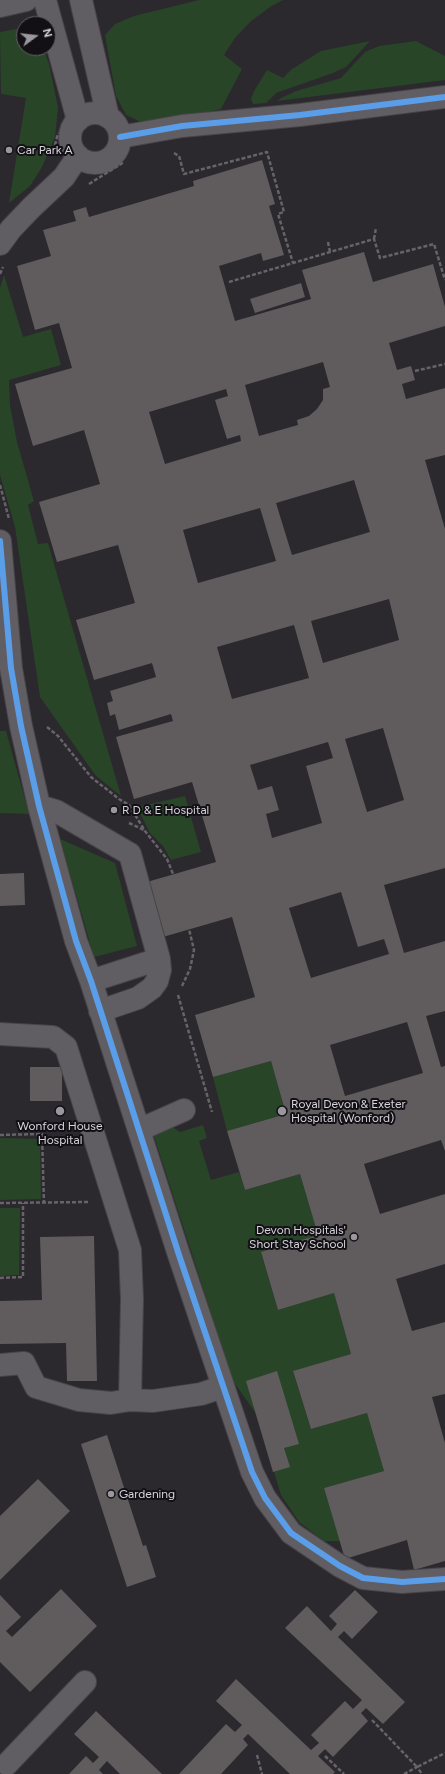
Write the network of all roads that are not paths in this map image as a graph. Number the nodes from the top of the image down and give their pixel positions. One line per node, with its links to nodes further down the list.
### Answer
1 (26, 0): 4 (street)
2 (45, 0): 7 (street)
3 (81, 0): 6 (street)
4 (0, 6)
5 (445, 97): 8 (street)
6 (108, 117): 7 (street); 8 (street)
7 (68, 123): 9 (street)
8 (120, 137): 9 (street)
9 (78, 156): 10 (street)
10 (3, 253)
11 (0, 541): 12 (street)
12 (39, 806): 13 (street); 14 (street)
13 (159, 959): 14 (street); 15 (street)
14 (91, 981): 15 (street)
15 (100, 1011): 18 (street)
16 (0, 1034): 21 (street)
17 (184, 1110): 18 (street)
18 (139, 1130): 20 (street)
19 (0, 1365): 21 (street)
20 (222, 1387): 21 (street); 22 (street)
21 (130, 1400)
22 (445, 1578)
23 (85, 1682): 24 (street)
24 (3, 1763)

